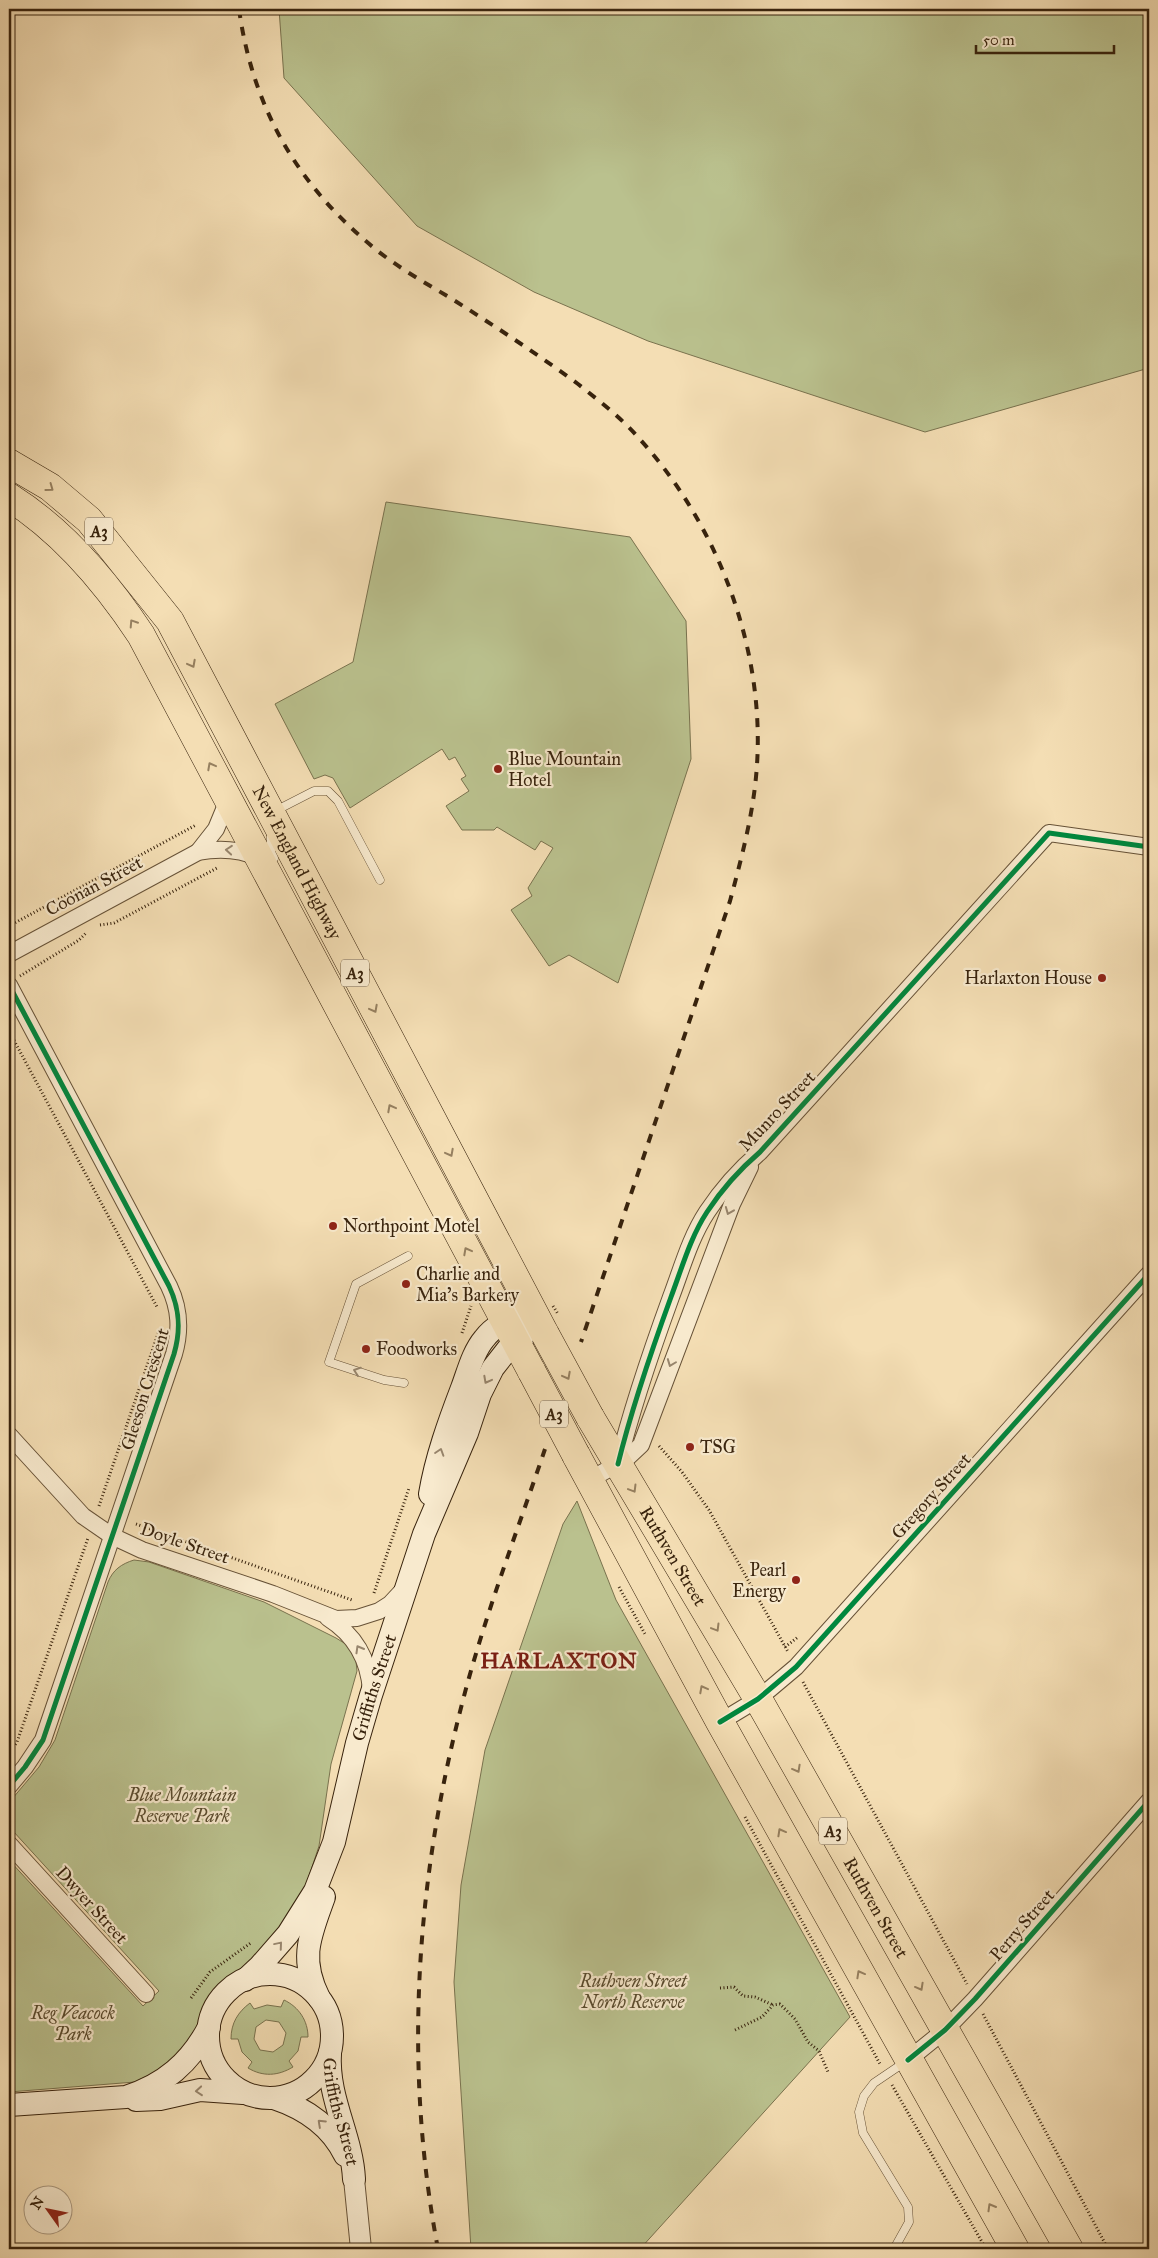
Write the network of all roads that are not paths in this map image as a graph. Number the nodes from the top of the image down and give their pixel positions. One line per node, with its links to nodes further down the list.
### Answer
1 (9, 463): 3 (highway, New England Highway / A3, one-way to 3)
2 (9, 497): 4 (highway, New England Highway / A3, one-way to 2)
3 (248, 770): 4 (highway); 5 (highway, New England Highway / A3)
4 (236, 803): 7 (street, Coonan Street); 8 (highway, New England Highway / A3)
5 (266, 812): 8 (lane); 9 (lane); 17 (highway, New England Highway / A3, one-way to 17)
6 (1149, 847): 14 (street, Munro Street)
7 (198, 852): 8 (street, Coonan Street, one-way to 7); 11 (street, Coonan Street)
8 (269, 864): 12 (highway, New England Highway / A3)
9 (380, 880)
10 (308, 928): 12 (lane)
11 (9, 954)
12 (315, 964): 18 (highway, New England Highway / A3, one-way to 12)
13 (12, 982): 24 (street, Gleeson Crescent)
14 (760, 1152): 22 (street, Munro Street, one-way to 22); 22 (street, Munro Street)
15 (408, 1256): 20 (lane, one-way to 15)
16 (1149, 1274): 28 (street, Gregory Street)
17 (539, 1323): 18 (main road, Griffiths Street); 22 (highway, Ruthven Street / A3, one-way to 22, bridge)
18 (510, 1331): 19 (highway, New England Highway / A3); 25 (main road, Griffiths Street)
19 (532, 1372): 23 (highway, Ruthven Street / A3, bridge)
20 (404, 1383)
21 (9, 1436): 24 (street, Doyle Street)
22 (618, 1464): 23 (street, Munro Street); 28 (highway, Ruthven Street / A3, one-way to 28)
23 (589, 1480): 29 (highway, Ruthven Street / A3, one-way to 23)
24 (112, 1536): 26 (street, Doyle Street); 30 (street, Gleeson Crescent)
25 (407, 1586): 26 (street, Doyle Street); 27 (main road, Griffiths Street)
26 (324, 1616): 27 (street, Doyle Street, one-way to 26)
27 (371, 1695): 32 (main road, Griffiths Street)
28 (758, 1700): 29 (street, Gregory Street); 38 (highway, Ruthven Street / A3, one-way to 38)
29 (720, 1722): 40 (highway, Ruthven Street / A3, one-way to 29)
30 (9, 1786)
31 (1149, 1801): 38 (street, Perry Street)
32 (334, 1842): 34 (main road, Griffiths Street, one-way to 32); 36 (main road, Griffiths Street)
33 (9, 1844): 35 (street, Dwyer Street)
34 (245, 1980): 36 (main road); 37 (main road)
35 (146, 1994)
36 (319, 1999): 39 (main road)
37 (209, 2027): 41 (main road); 42 (main road)
38 (945, 2030): 40 (street, Perry Street); 49 (highway, Ruthven Street / A3)
39 (331, 2045): 43 (main road); 45 (main road, Griffiths Street)
40 (897, 2067): 47 (lane); 48 (highway, Ruthven Street / A3, one-way to 40)
41 (248, 2094): 42 (main road, one-way to 42); 43 (main road)
42 (126, 2097): 44 (main road)
43 (274, 2098): 45 (main road, Griffiths Street, one-way to 43)
44 (9, 2105)
45 (354, 2180): 46 (street, Griffiths Street)
46 (361, 2249)
47 (894, 2249)
48 (1015, 2249)
49 (1069, 2249)

